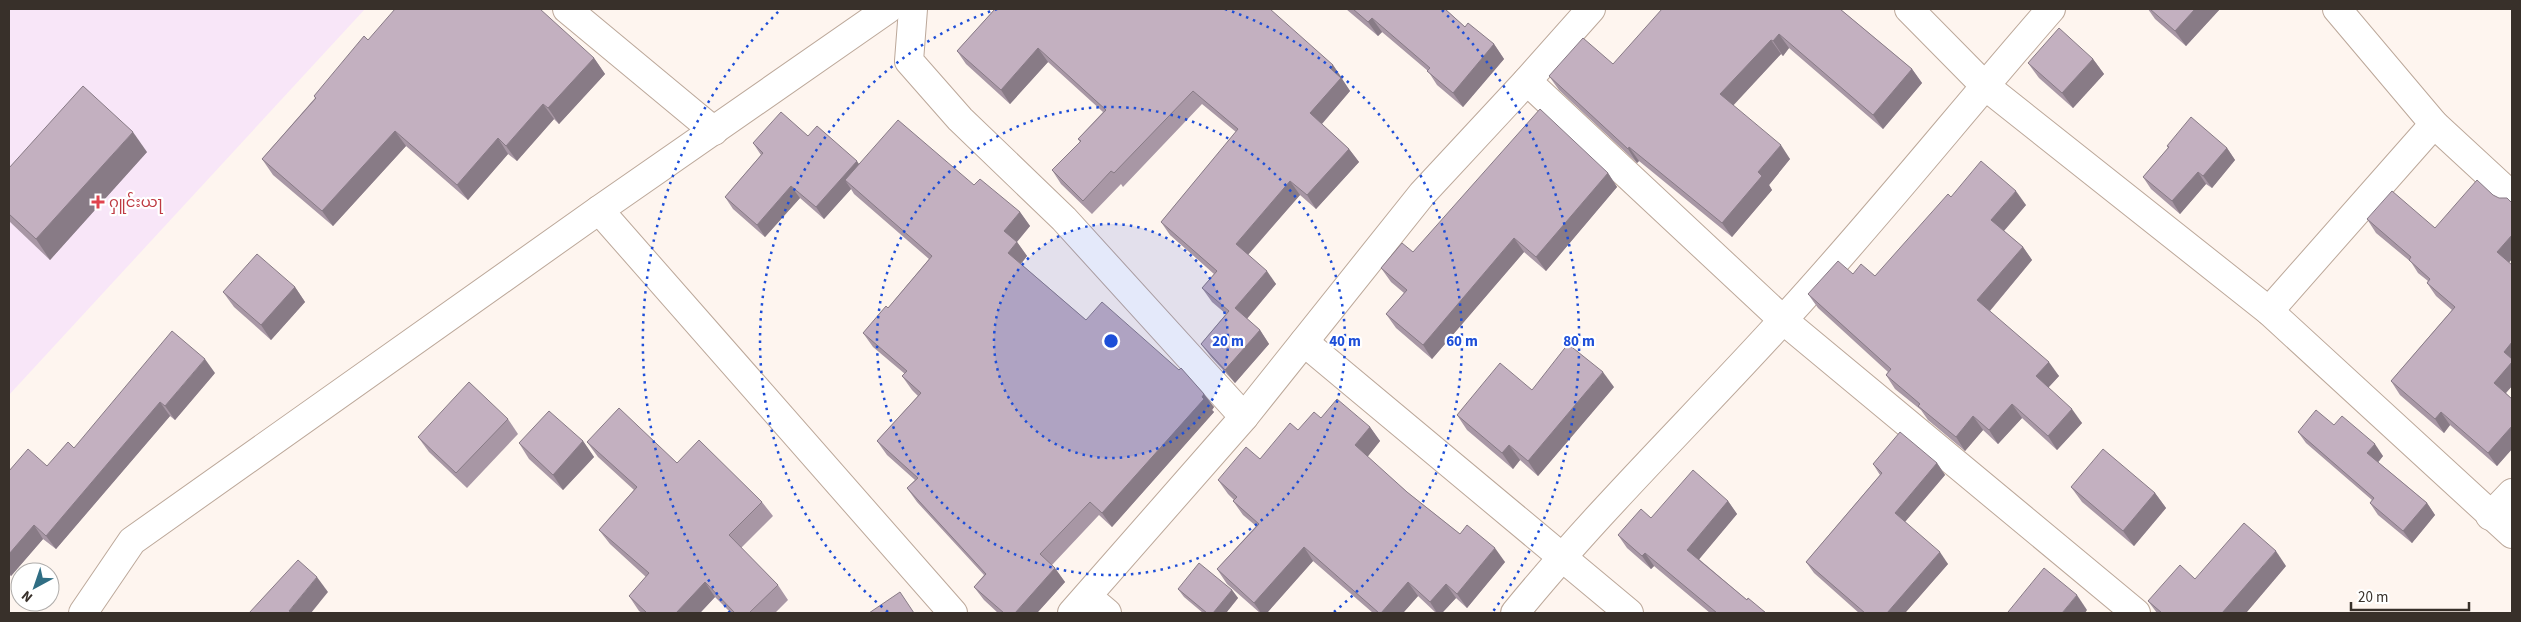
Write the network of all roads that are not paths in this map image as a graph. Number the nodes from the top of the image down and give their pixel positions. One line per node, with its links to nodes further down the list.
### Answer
1 (567, 9): 11 (street)
2 (888, 9): 11 (street)
3 (913, 9): 17 (street)
4 (1591, 9): 8 (street)
5 (1909, 9): 9 (street)
6 (2051, 9): 9 (street)
7 (2337, 9): 10 (street)
8 (1527, 81): 15 (street); 16 (street)
9 (1984, 85): 14 (street); 15 (street)
10 (2434, 124): 12 (street); 14 (street)
11 (714, 131): 13 (street)
12 (2512, 196)
13 (599, 210): 23 (street); 24 (street)
14 (2269, 311): 19 (street)
15 (1783, 320): 21 (street); 27 (street)
16 (1304, 342): 17 (street); 21 (street)
17 (1244, 417): 22 (street)
18 (2512, 493): 19 (street)
19 (2490, 516): 20 (street)
20 (2512, 534)
21 (1562, 556): 25 (street); 26 (street)
22 (1089, 608)
23 (84, 613)
24 (953, 613)
25 (1515, 613)
26 (1629, 613)
27 (2136, 613)

